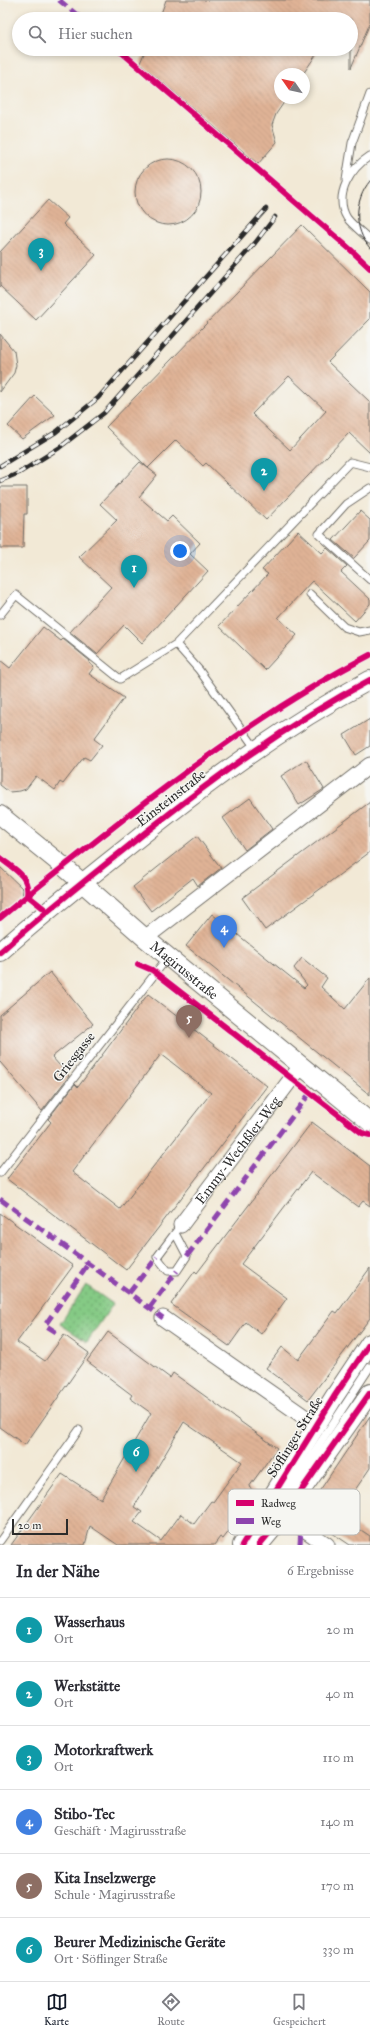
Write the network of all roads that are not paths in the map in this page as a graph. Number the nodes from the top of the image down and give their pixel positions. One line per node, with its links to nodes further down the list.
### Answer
1 (370, 94): 3 (lane)
2 (370, 156): 3 (lane)
3 (345, 186): 4 (lane)
4 (370, 240)
5 (370, 467): 11 (lane)
6 (370, 488): 7 (lane)
7 (370, 580)
8 (310, 594): 10 (lane)
9 (0, 615): 11 (lane)
10 (370, 630)
11 (176, 644): 13 (lane)
12 (370, 680): 13 (street, Einsteinstraße)
13 (256, 749): 16 (street, Einsteinstraße)
14 (370, 765): 17 (street)
15 (0, 815): 16 (street, Magirusstraße)
16 (82, 883): 17 (street, Magirusstraße); 18 (street, Einsteinstraße)
17 (145, 938): 19 (street, Magirusstraße)
18 (0, 952)
19 (168, 957): 20 (street, Magirusstraße); 22 (lane, Griesgasse)
20 (300, 1066): 21 (street, Magirusstraße); 23 (street, Emmy-Wechßler-Weg)
21 (370, 1122)
22 (0, 1173)
23 (178, 1229): 23 (lane, Emmy-Wechßler-Weg)
24 (163, 1318): 29 (street, Söflinger Straße)
25 (370, 1343): 29 (street, Söflinger Straße)
26 (370, 1351): 32 (lane)
27 (370, 1366): 33 (lane)
28 (370, 1393): 34 (street)
29 (316, 1425): 31 (street, Söflinger Straße)
30 (79, 1430): 40 (lane)
31 (277, 1489)
32 (280, 1489)
33 (289, 1489)
34 (302, 1489)
35 (249, 1535): 41 (street, Söflinger Straße)
36 (250, 1535): 41 (lane)
37 (259, 1535): 42 (lane)
38 (267, 1535): 43 (street)
39 (313, 1535): 44 (street)
40 (0, 1541)
41 (243, 1545)
42 (252, 1545)
43 (259, 1545)
44 (327, 1545)

